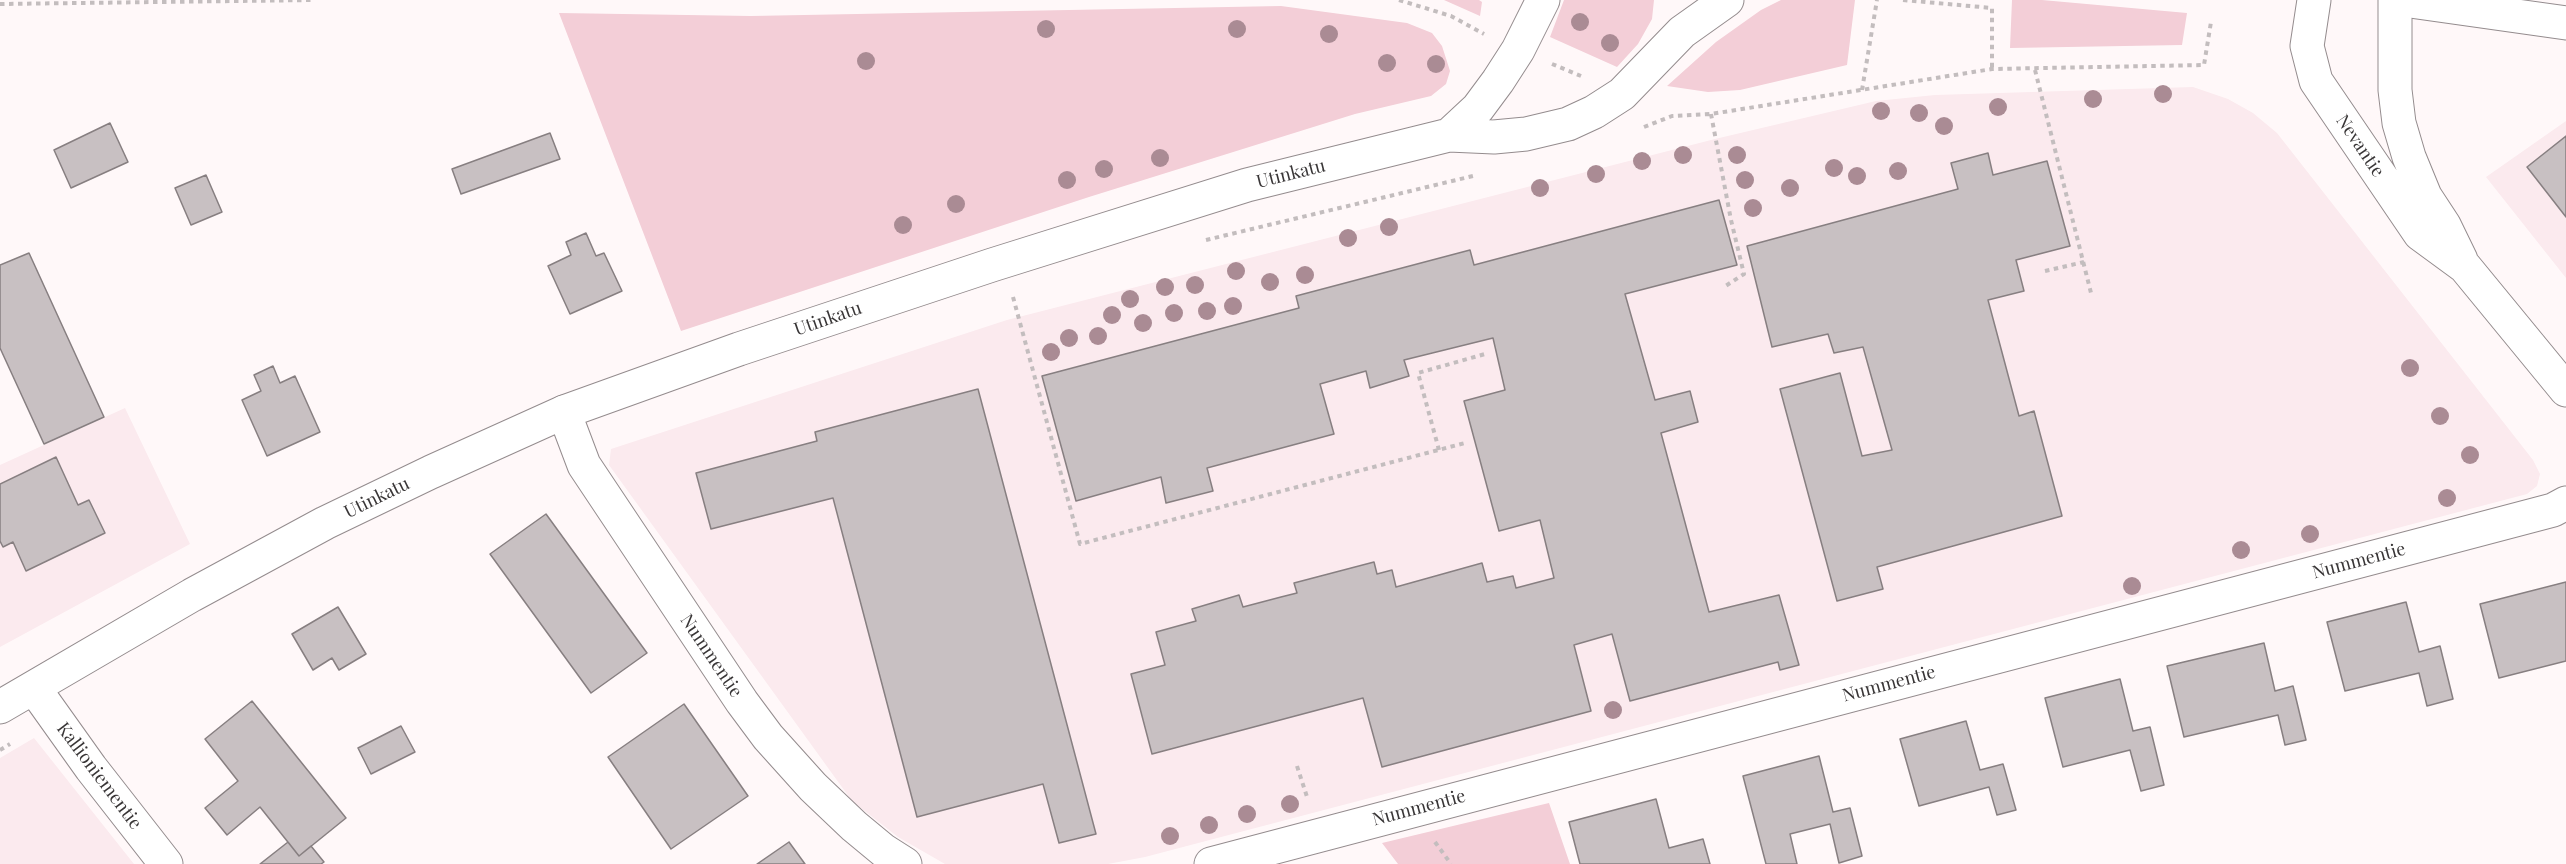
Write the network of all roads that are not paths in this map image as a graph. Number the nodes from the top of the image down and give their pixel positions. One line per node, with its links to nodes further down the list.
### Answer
1 (1513, 0): 9 (street)
2 (1543, 0): 9 (street)
3 (1684, 0): 10 (street)
4 (1727, 0): 10 (street, Utinkatu)
5 (2314, 0): 12 (street, Nevantie)
6 (2395, 0): 12 (street, Nevantie)
7 (2403, 0): 8 (street)
8 (2566, 23)
9 (1529, 29): 11 (street)
10 (1682, 32): 11 (street, Utinkatu)
11 (1449, 135): 14 (street, Utinkatu)
12 (2465, 267): 13 (street, Nevantie)
13 (2566, 390)
14 (564, 412): 16 (street, Utinkatu); 19 (street, Nummentie)
15 (2566, 503): 20 (street, Nummentie)
16 (34, 688): 17 (street, Utinkatu); 18 (street, Kallioniementie)
17 (0, 707)
18 (166, 864)
19 (905, 864)
20 (1211, 864)

